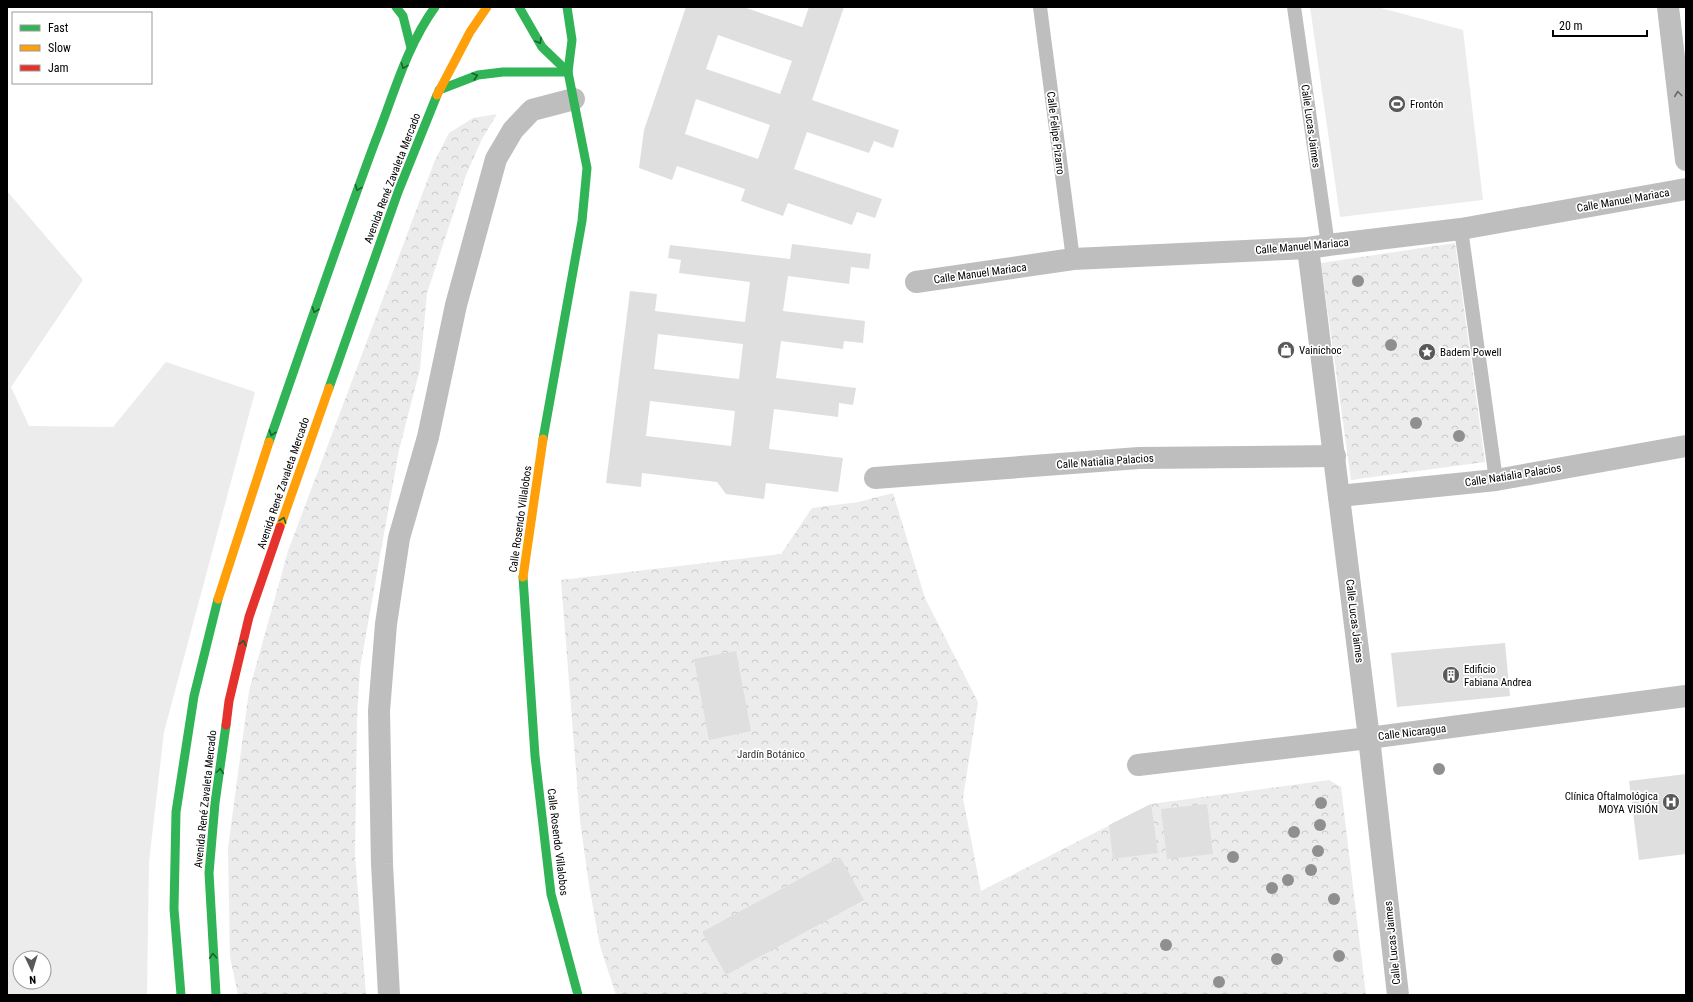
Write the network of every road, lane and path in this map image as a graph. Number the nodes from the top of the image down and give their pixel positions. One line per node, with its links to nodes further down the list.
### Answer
1 (396, 7): 9 (main road)
2 (435, 7): 9 (main road)
3 (487, 7): 11 (main road, Avenida René Zavaleta Mercado)
4 (519, 7): 10 (main road, one-way to 10)
5 (567, 7): 10 (main road, Calle Rosendo Villalobos)
6 (1040, 7): 17 (lane, Calle Felipe Pizarro)
7 (1294, 7): 16 (lane, Calle Lucas Jaimes)
8 (1668, 7): 13 (street, one-way to 8)
9 (411, 48): 27 (main road, one-way to 27)
10 (568, 72): 11 (main road, one-way to 10); 12 (main road, Calle Rosendo Villalobos)
11 (439, 90): 28 (main road, Avenida René Zavaleta Mercado, one-way to 11)
12 (574, 99): 29 (street); 30 (main road, Calle Rosendo Villalobos)
13 (1686, 160)
14 (1686, 189): 15 (street, Calle Manuel Mariaca)
15 (1461, 229): 16 (street, Calle Manuel Mariaca); 22 (lane)
16 (1318, 246): 17 (street, Calle Manuel Mariaca); 20 (street, Calle Lucas Jaimes)
17 (1072, 259): 18 (street, Calle Manuel Mariaca)
18 (916, 282)
19 (1686, 446): 22 (street, Calle Natialia Palacios)
20 (1335, 456): 21 (street, Calle Natialia Palacios); 23 (street, Calle Lucas Jaimes)
21 (874, 478)
22 (1496, 480): 23 (street, Calle Natialia Palacios)
23 (1339, 496): 25 (street, Calle Lucas Jaimes)
24 (1686, 696): 25 (street, Calle Nicaragua)
25 (1369, 738): 26 (street, Calle Nicaragua); 31 (street, Calle Lucas Jaimes)
26 (1138, 765)
27 (180, 995)
28 (216, 995)
29 (389, 995)
30 (578, 995)
31 (1398, 995)

